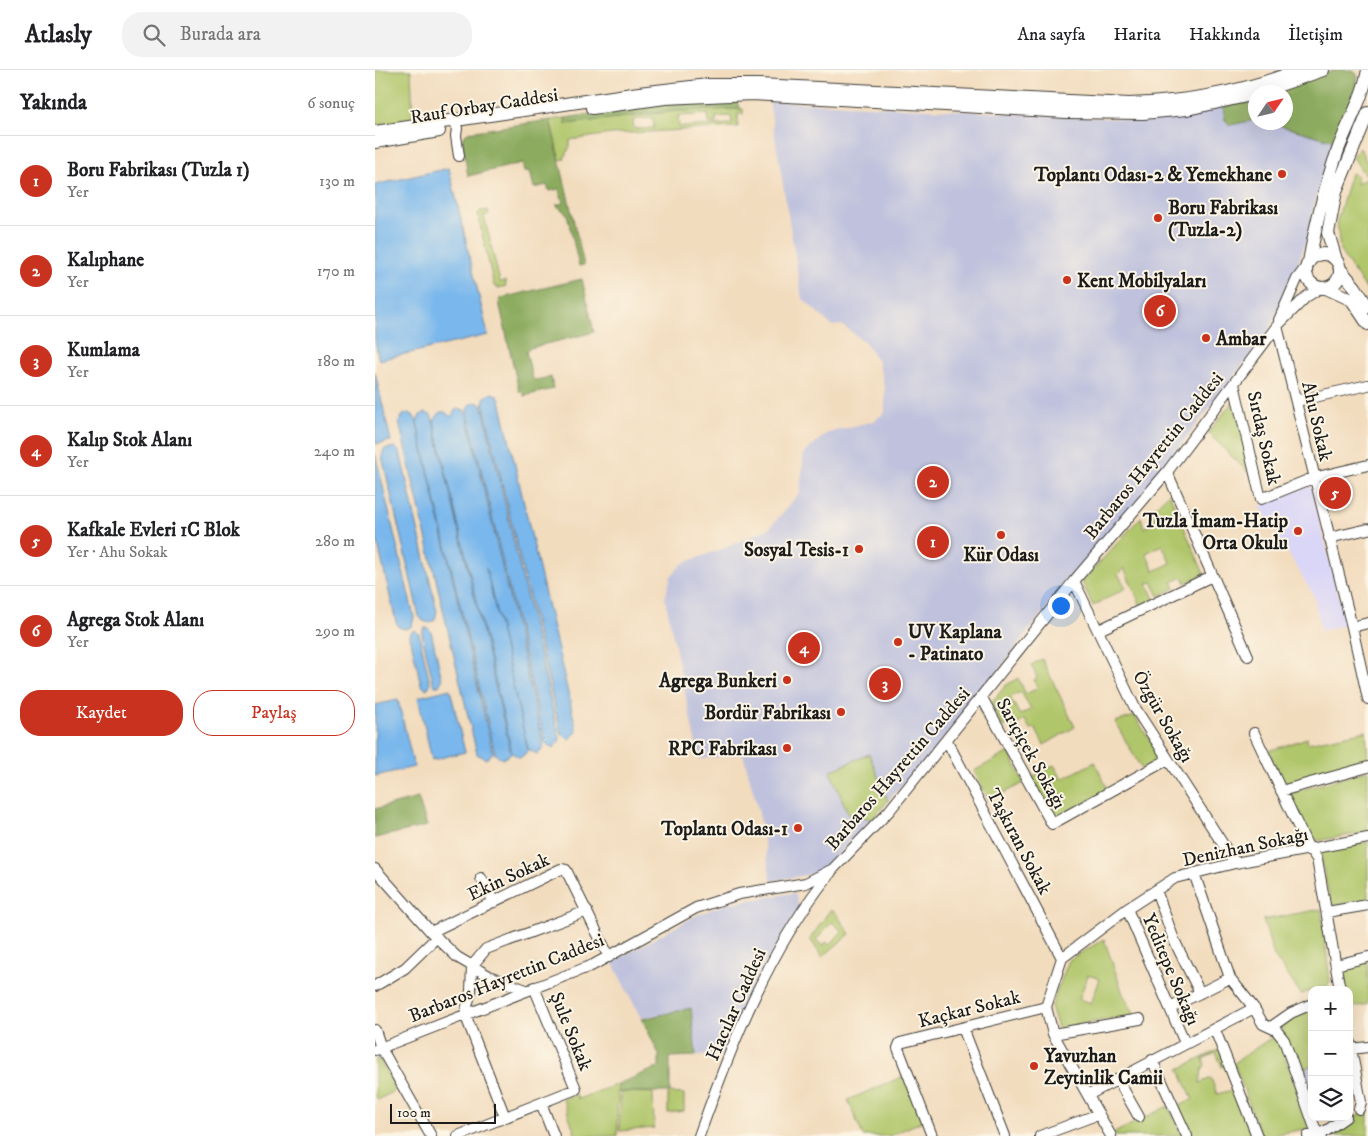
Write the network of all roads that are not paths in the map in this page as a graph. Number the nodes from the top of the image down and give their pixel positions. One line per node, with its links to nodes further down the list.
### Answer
1 (1298, 70): 9 (main road, Rauf Orbay Caddesi)
2 (1323, 70): 5 (main road)
3 (1362, 70): 6 (main road)
4 (1368, 70): 6 (main road)
5 (1280, 85)
6 (1365, 85): 13 (main road)
7 (1248, 96): 9 (main road, Rauf Orbay Caddesi)
8 (1368, 113): 14 (main road)
9 (457, 124): 10 (main road, Rauf Orbay Caddesi); 11 (main road, Rauf Orbay Caddesi); 12 (street)
10 (375, 132)
11 (375, 142)
12 (459, 156)
13 (1308, 264): 14 (main road); 15 (main road); 18 (street)
14 (1338, 265): 15 (main road); 16 (main road)
15 (1323, 288): 17 (main road); 18 (street)
16 (1368, 307)
17 (1368, 324)
18 (1277, 326): 19 (street, Barbaros Hayrettin Caddesi); 21 (street, Ahu Sokak)
19 (1234, 384): 23 (street, Barbaros Hayrettin Caddesi); 24 (street, Sırdaş Sokak)
20 (1368, 385): 21 (street)
21 (1295, 398): 24 (street, Ahu Sokak)
22 (1368, 465): 24 (street)
23 (1167, 472): 27 (street); 28 (street, Barbaros Hayrettin Caddesi)
24 (1313, 478): 26 (street, Ahu Sokak)
25 (1368, 529): 26 (street)
26 (1329, 538): 30 (street, Ahu Sokak)
27 (1212, 576): 31 (street); 32 (street)
28 (1074, 581): 31 (street, Özgür Sokağı); 33 (street, Barbaros Hayrettin Caddesi)
29 (1368, 623): 30 (street)
30 (1352, 627): 34 (street, Ahu Sokak)
31 (1099, 630): 37 (street, Özgür Sokağı)
32 (1248, 656)
33 (982, 698): 36 (street, Barbaros Hayrettin Caddesi); 37 (street, Sarıçiçek Sokağı)
34 (1368, 700)
35 (1254, 733): 39 (street)
36 (947, 741): 44 (street, Barbaros Hayrettin Caddesi); 56 (street, Taşkıran Sokak)
37 (1167, 760): 42 (street, Özgür Sokağı)
38 (1368, 767): 39 (street)
39 (1281, 791): 41 (street)
40 (1368, 838): 41 (street, Denizhan Sokağı)
41 (1313, 850): 42 (street, Denizhan Sokağı); 52 (street)
42 (1235, 863): 45 (street, Denizhan Sokağı)
43 (375, 869): 53 (street)
44 (833, 869): 55 (street, Barbaros Hayrettin Caddesi); 93 (street, Hacılar Caddesi)
45 (1194, 873): 47 (street, Denizhan Sokağı); 59 (street)
46 (481, 878): 48 (street)
47 (1156, 890): 50 (street, Denizhan Sokağı); 63 (street)
48 (494, 902): 51 (street, Ekin Sokak); 53 (street, Ekin Sokak)
49 (1368, 905): 52 (street)
50 (1127, 908): 56 (street, Denizhan Sokağı); 66 (street, Yeditepe Sokağı)
51 (587, 911): 55 (street, Ekin Sokak); 57 (street)
52 (1327, 912): 58 (street)
53 (434, 934): 57 (street); 60 (street, Ekin Sokak)
54 (1368, 956): 58 (street)
55 (609, 957): 62 (street, Barbaros Hayrettin Caddesi)
56 (1063, 958): 65 (street)
57 (472, 966): 62 (street); 68 (street)
58 (1336, 966): 61 (street)
59 (1230, 978): 63 (street); 67 (street)
60 (375, 986)
61 (1339, 986)
62 (530, 989): 68 (street, Barbaros Hayrettin Caddesi); 83 (street, Şule Sokak)
63 (1200, 993): 66 (street)
64 (1308, 1006): 70 (street)
65 (1046, 1007): 71 (street, Kaçkar Sokak); 74 (street)
66 (1170, 1008): 75 (street, Yeditepe Sokağı)
67 (1254, 1008): 70 (street); 73 (street)
68 (465, 1014): 77 (street, Barbaros Hayrettin Caddesi); 86 (street)
69 (1140, 1019): 74 (street)
70 (1271, 1027): 89 (street)
71 (963, 1028): 94 (street, Kaçkar Sokak); 95 (street)
72 (375, 1030): 77 (street)
73 (1215, 1030): 75 (street); 99 (street)
74 (1053, 1034): 82 (street)
75 (1185, 1043): 79 (street)
76 (1368, 1047): 78 (street)
77 (378, 1049): 90 (street)
78 (1353, 1050)
79 (1152, 1060): 81 (street); 98 (street)
80 (1353, 1060): 84 (street)
81 (1118, 1080): 82 (street); 87 (street)
82 (1088, 1095): 85 (street)
83 (541, 1103): 86 (street); 92 (street)
84 (1363, 1108)
85 (1099, 1114): 96 (street); 97 (street)
86 (505, 1117): 91 (street)
87 (1139, 1118)
88 (1339, 1121): 89 (street)
89 (1315, 1135)
90 (431, 1136)
91 (458, 1136)
92 (554, 1136)
93 (699, 1136)
94 (932, 1136)
95 (1005, 1136)
96 (1041, 1136)
97 (1111, 1136)
98 (1187, 1136)
99 (1257, 1136)

